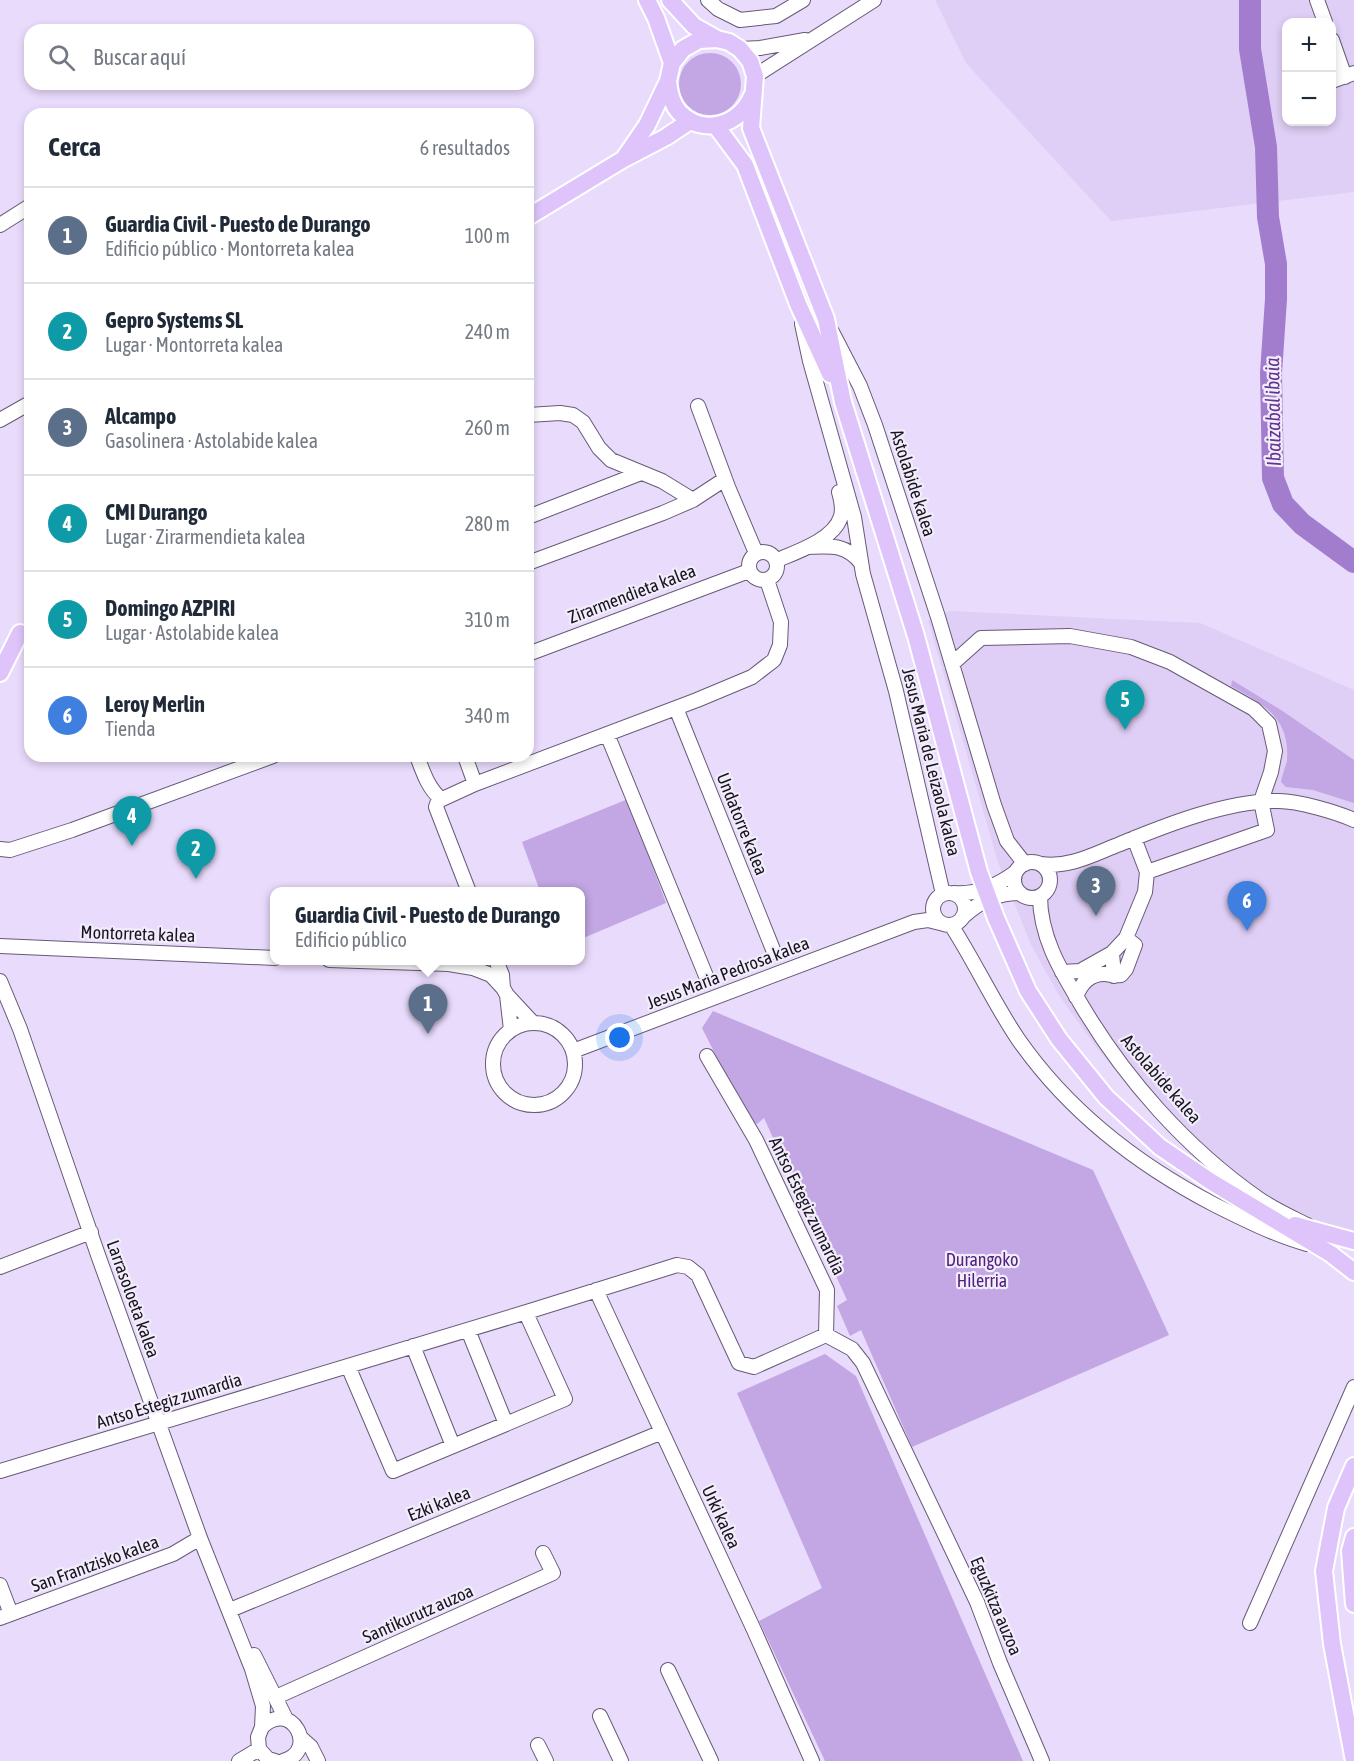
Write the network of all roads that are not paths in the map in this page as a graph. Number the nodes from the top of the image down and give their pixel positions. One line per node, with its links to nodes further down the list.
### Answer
1 (647, 0): 12 (main road)
2 (670, 0): 9 (main road)
3 (708, 0): 4 (street)
4 (803, 0)
5 (874, 0): 8 (street)
6 (1317, 0): 7 (street)
7 (1324, 18)
8 (813, 38): 10 (street); 15 (street)
9 (717, 39): 10 (main road); 12 (main road)
10 (740, 49): 15 (main road)
11 (1336, 53): 13 (street)
12 (672, 63): 14 (main road)
13 (1343, 77)
14 (668, 81): 16 (main road); 18 (main road)
15 (755, 82): 17 (main road); 23 (main road)
16 (690, 121): 17 (main road); 18 (main road)
17 (716, 126): 22 (main road)
18 (622, 160): 20 (main road)
19 (24, 210): 21 (street)
20 (534, 212)
21 (0, 225)
22 (798, 304): 24 (main road); 29 (street)
23 (826, 319): 24 (main road); 45 (street, Astolabide kalea)
24 (843, 402): 89 (main road, bridge)
25 (24, 406): 28 (street)
26 (698, 406): 31 (street)
27 (534, 415): 30 (street)
28 (0, 420)
29 (832, 440): 34 (street); 38 (street, Jesus Maria de Leizaola kalea)
30 (641, 473): 32 (street); 33 (street)
31 (725, 479): 32 (street); 35 (street)
32 (693, 500): 37 (street)
33 (534, 515)
34 (809, 547): 36 (street); 38 (street)
35 (756, 553): 36 (street); 39 (street)
36 (777, 560): 40 (street)
37 (534, 561)
38 (861, 563): 67 (street, Jesus Maria de Leizaola kalea)
39 (749, 570): 40 (street); 44 (street, Zirarmendieta kalea)
40 (767, 580): 47 (street)
41 (24, 630): 43 (main road)
42 (24, 631): 46 (main road)
43 (0, 649)
44 (534, 652)
45 (952, 664): 56 (street); 62 (street, Astolabide kalea)
46 (0, 673)
47 (676, 708): 48 (street); 73 (street, Undatorre kalea)
48 (608, 734): 49 (street); 79 (street)
49 (534, 761)
50 (257, 762): 59 (street)
51 (419, 762): 55 (street)
52 (467, 762): 54 (street)
53 (532, 762): 54 (street)
54 (475, 783): 55 (street)
55 (442, 798): 64 (street)
56 (1261, 801): 57 (street); 58 (street); 63 (street)
57 (1354, 820)
58 (1134, 838): 60 (street); 63 (street)
59 (0, 849)
60 (1075, 862): 61 (street); 65 (street)
61 (1041, 864): 62 (street); 65 (street)
62 (1020, 868): 66 (street); 67 (street)
63 (1147, 872): 71 (street)
64 (467, 887)
65 (1044, 892): 66 (street); 78 (street, Astolabide kalea)
66 (1020, 893): 68 (street)
67 (943, 897): 68 (street); 69 (street); 70 (street)
68 (964, 916): 69 (street)
69 (946, 924): 70 (street); 89 (street)
70 (896, 929): 86 (street, Jesus Maria Pedrosa kalea)
71 (1126, 938): 74 (street); 80 (street)
72 (0, 946): 75 (street, Montorreta kalea)
73 (774, 952)
74 (1112, 953): 78 (street); 80 (street)
75 (270, 958)
76 (462, 965): 82 (street)
77 (498, 965): 82 (street)
78 (1062, 972): 83 (street, Astolabide kalea)
79 (706, 976)
80 (1114, 976): 83 (street)
81 (0, 981): 88 (street, Larrasoloeta kalea)
82 (505, 992): 84 (street); 85 (street)
83 (1076, 997): 89 (street, Astolabide kalea)
84 (532, 1023): 85 (street); 86 (street)
85 (511, 1030): 86 (street)
86 (573, 1051)
87 (707, 1056): 96 (street, Antso Estegiz zumardia)
88 (91, 1232): 91 (street); 100 (street, Larrasoloeta kalea)
89 (1321, 1240): 90 (main road); 92 (main road)
90 (1354, 1242)
91 (0, 1266)
92 (1354, 1272)
93 (596, 1290): 94 (street, Antso Estegiz zumardia); 96 (street, Antso Estegiz zumardia); 102 (street, Urki kalea)
94 (526, 1313): 95 (street, Antso Estegiz zumardia); 101 (street)
95 (468, 1330): 97 (street, Antso Estegiz zumardia); 101 (street)
96 (825, 1335): 130 (street, Eguzkitza auzoa)
97 (413, 1347): 98 (street, Antso Estegiz zumardia); 103 (street)
98 (348, 1366): 100 (street, Antso Estegiz zumardia); 103 (street)
99 (1354, 1387): 113 (street)
100 (159, 1423): 105 (street, Antso Estegiz zumardia); 106 (street, Larrasoloeta kalea)
101 (506, 1424): 103 (street)
102 (662, 1432): 111 (street, Ezki kalea); 129 (street, Urki kalea)
103 (453, 1446)
104 (1354, 1466): 131 (main road)
105 (0, 1471)
106 (200, 1538): 111 (street, Larrasoloeta kalea); 112 (street, San Frantzisko kalea)
107 (1354, 1538): 110 (main road)
108 (543, 1553): 116 (street, Santikurutz auzoa)
109 (0, 1585): 112 (street)
110 (1354, 1604)
111 (230, 1610): 114 (street, Larrasoloeta kalea)
112 (6, 1616)
113 (1250, 1623)
114 (237, 1628): 116 (street); 119 (street)
115 (669, 1670): 128 (street)
116 (276, 1697): 118 (street)
117 (600, 1716): 127 (street)
118 (286, 1719): 119 (street); 120 (street)
119 (262, 1727): 122 (street)
120 (301, 1738): 124 (street); 125 (street)
121 (538, 1745): 126 (street)
122 (259, 1749): 123 (street); 124 (street)
123 (239, 1761)
124 (284, 1761)
125 (318, 1761)
126 (546, 1761)
127 (621, 1761)
128 (711, 1761)
129 (812, 1761)
130 (1042, 1761)
131 (1354, 1761)

